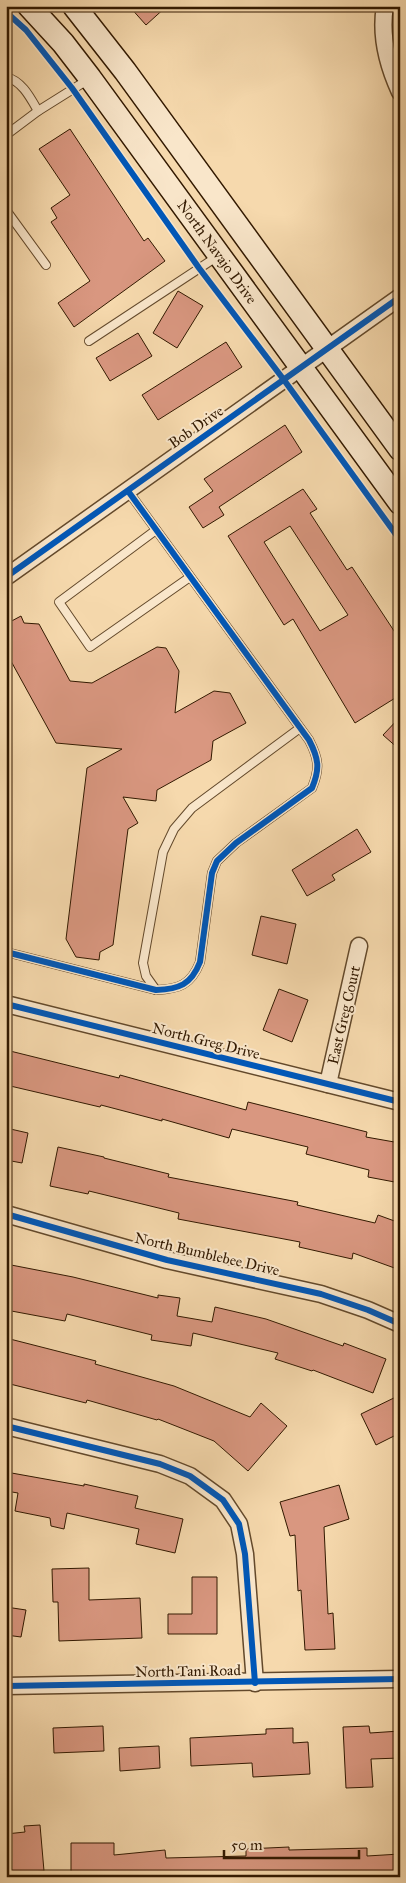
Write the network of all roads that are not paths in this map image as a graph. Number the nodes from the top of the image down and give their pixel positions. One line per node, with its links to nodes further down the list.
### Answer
1 (29, 6): 6 (street, North Navajo Drive)
2 (74, 6): 4 (street)
3 (385, 6): 7 (street)
4 (116, 59): 6 (street); 15 (street)
5 (6, 77): 8 (lane)
6 (90, 78): 8 (lane); 11 (street, North Navajo Drive)
7 (400, 92)
8 (38, 111): 9 (lane)
9 (6, 135)
10 (6, 210): 12 (lane)
11 (219, 255): 14 (lane); 16 (street, North Navajo Drive)
12 (46, 265)
13 (400, 297): 15 (street, Bob Drive)
14 (90, 341)
15 (327, 349): 16 (street, Bob Drive); 17 (street)
16 (302, 368): 18 (street, Bob Drive); 19 (street, North Navajo Drive)
17 (400, 449)
18 (128, 491): 20 (lane); 21 (street, Bob Drive)
19 (400, 503)
20 (156, 530): 22 (lane); 22 (lane)
21 (6, 577)
22 (190, 577): 23 (lane)
23 (300, 728): 26 (lane); 26 (lane)
24 (359, 946): 28 (street, East Greg Court)
25 (6, 952): 26 (lane)
26 (156, 990)
27 (6, 1004): 28 (street, North Greg Drive)
28 (328, 1084): 29 (street, North Greg Drive)
29 (400, 1102)
30 (6, 1214): 31 (street, North Bumblebee Drive)
31 (400, 1324)
32 (6, 1426): 34 (street)
33 (400, 1679): 34 (street, North Tani Road)
34 (255, 1683): 35 (street, North Tani Road)
35 (6, 1686)

